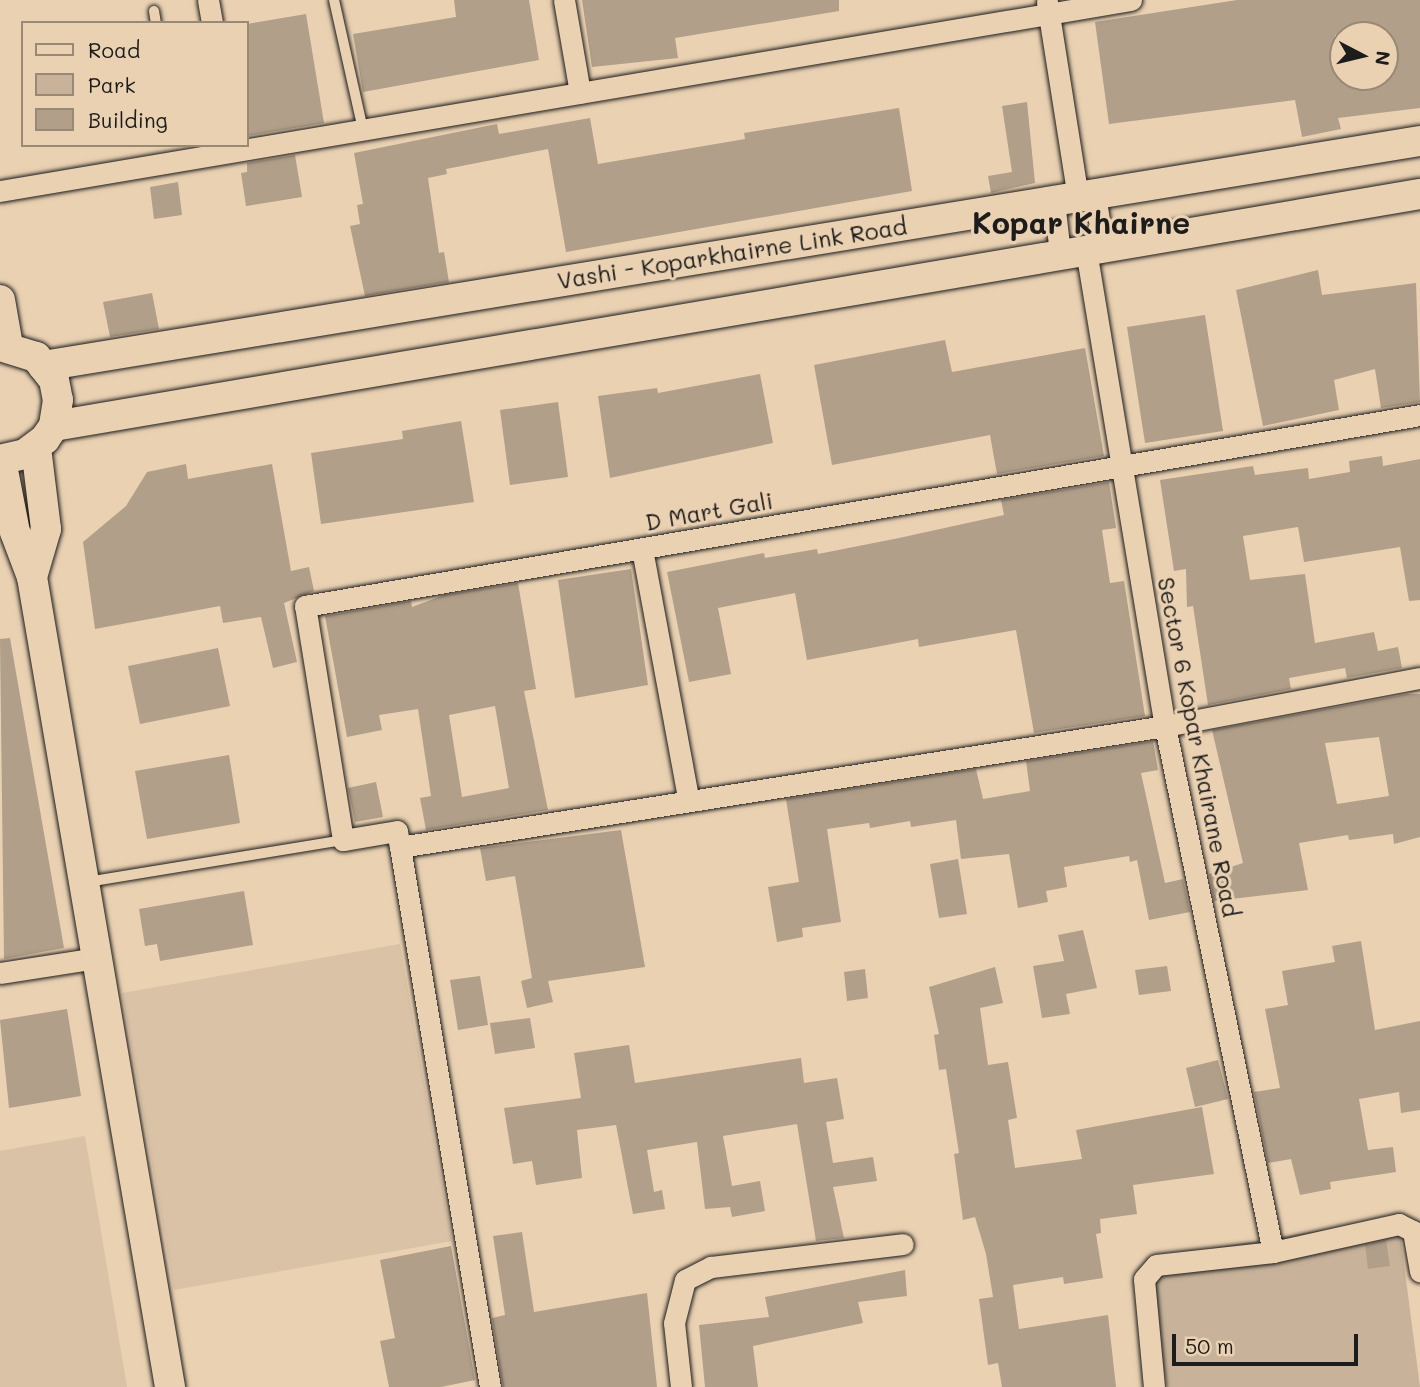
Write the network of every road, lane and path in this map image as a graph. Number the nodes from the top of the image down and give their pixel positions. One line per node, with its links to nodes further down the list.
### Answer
1 (208, 0): 6 (street)
2 (334, 0): 8 (lane)
3 (564, 0): 7 (street)
4 (1131, 0): 5 (street)
5 (1047, 7): 7 (street); 15 (street)
6 (212, 21)
7 (580, 93): 8 (street)
8 (363, 130): 10 (street)
9 (1420, 141): 15 (main road, Vashi - Koparkhairne Link Road)
10 (248, 146)
11 (233, 148): 12 (street)
12 (178, 153): 13 (street)
13 (0, 191)
14 (1420, 194): 16 (main road)
15 (1076, 197): 16 (street); 16 (street); 19 (main road, Vashi - Koparkhairne Link Road)
16 (1083, 250): 21 (main road); 23 (street, Sector 6 Kopar Khairane Road)
17 (0, 300): 18 (main road)
18 (4, 346): 19 (main road)
19 (43, 366): 21 (main road)
20 (1420, 415): 23 (street, D Mart Gali)
21 (45, 437): 22 (main road); 25 (main road)
22 (1, 460): 25 (main road)
23 (1121, 467): 24 (street, D Mart Gali); 27 (street, Sector 6 Kopar Khairane Road)
24 (642, 549): 28 (street); 29 (street, D Mart Gali)
25 (32, 577): 31 (main road)
26 (1420, 678): 27 (street)
27 (1165, 726): 28 (street); 35 (street, Sector 6 Kopar Khairane Road)
28 (688, 798): 30 (street)
29 (343, 840): 30 (street); 31 (lane)
30 (400, 847): 38 (street)
31 (85, 883): 32 (main road)
32 (97, 958): 33 (street); 37 (main road)
33 (0, 973)
34 (903, 1244): 39 (street)
35 (1273, 1252): 36 (street); 40 (street)
36 (1420, 1271)
37 (170, 1387)
38 (490, 1387)
39 (681, 1387)
40 (1154, 1387)

